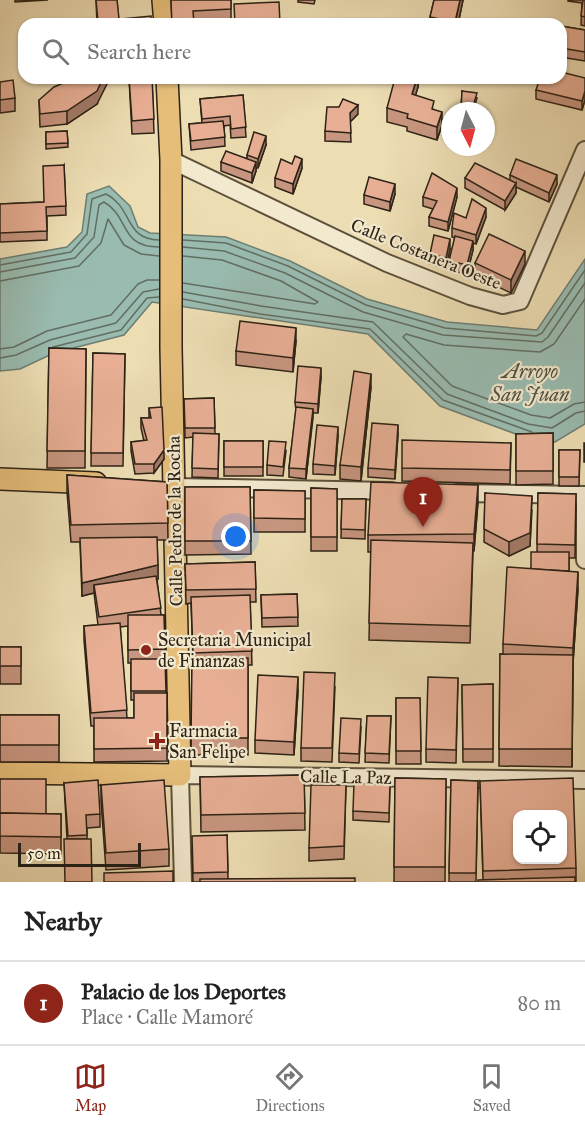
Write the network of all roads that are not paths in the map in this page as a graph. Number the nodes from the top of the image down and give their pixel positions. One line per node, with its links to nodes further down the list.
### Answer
1 (164, 0): 2 (main road)
2 (165, 18)
3 (167, 84): 5 (main road, Calle Pedro de la Rocha)
4 (585, 150): 5 (street, Calle Costanera Oeste)
5 (171, 160): 9 (main road, Calle Pedro de la Rocha)
6 (0, 479): 7 (main road)
7 (116, 484)
8 (151, 486): 9 (main road)
9 (174, 487): 10 (street); 15 (main road, Calle Pedro de la Rocha)
10 (409, 492)
11 (444, 492): 12 (street)
12 (585, 495): 13 (street)
13 (585, 561)
14 (0, 773): 15 (main road, Calle La Paz)
15 (180, 775): 16 (street, Calle La Paz); 17 (street, Calle Pedro de la Rocha)
16 (585, 780)
17 (183, 882)

